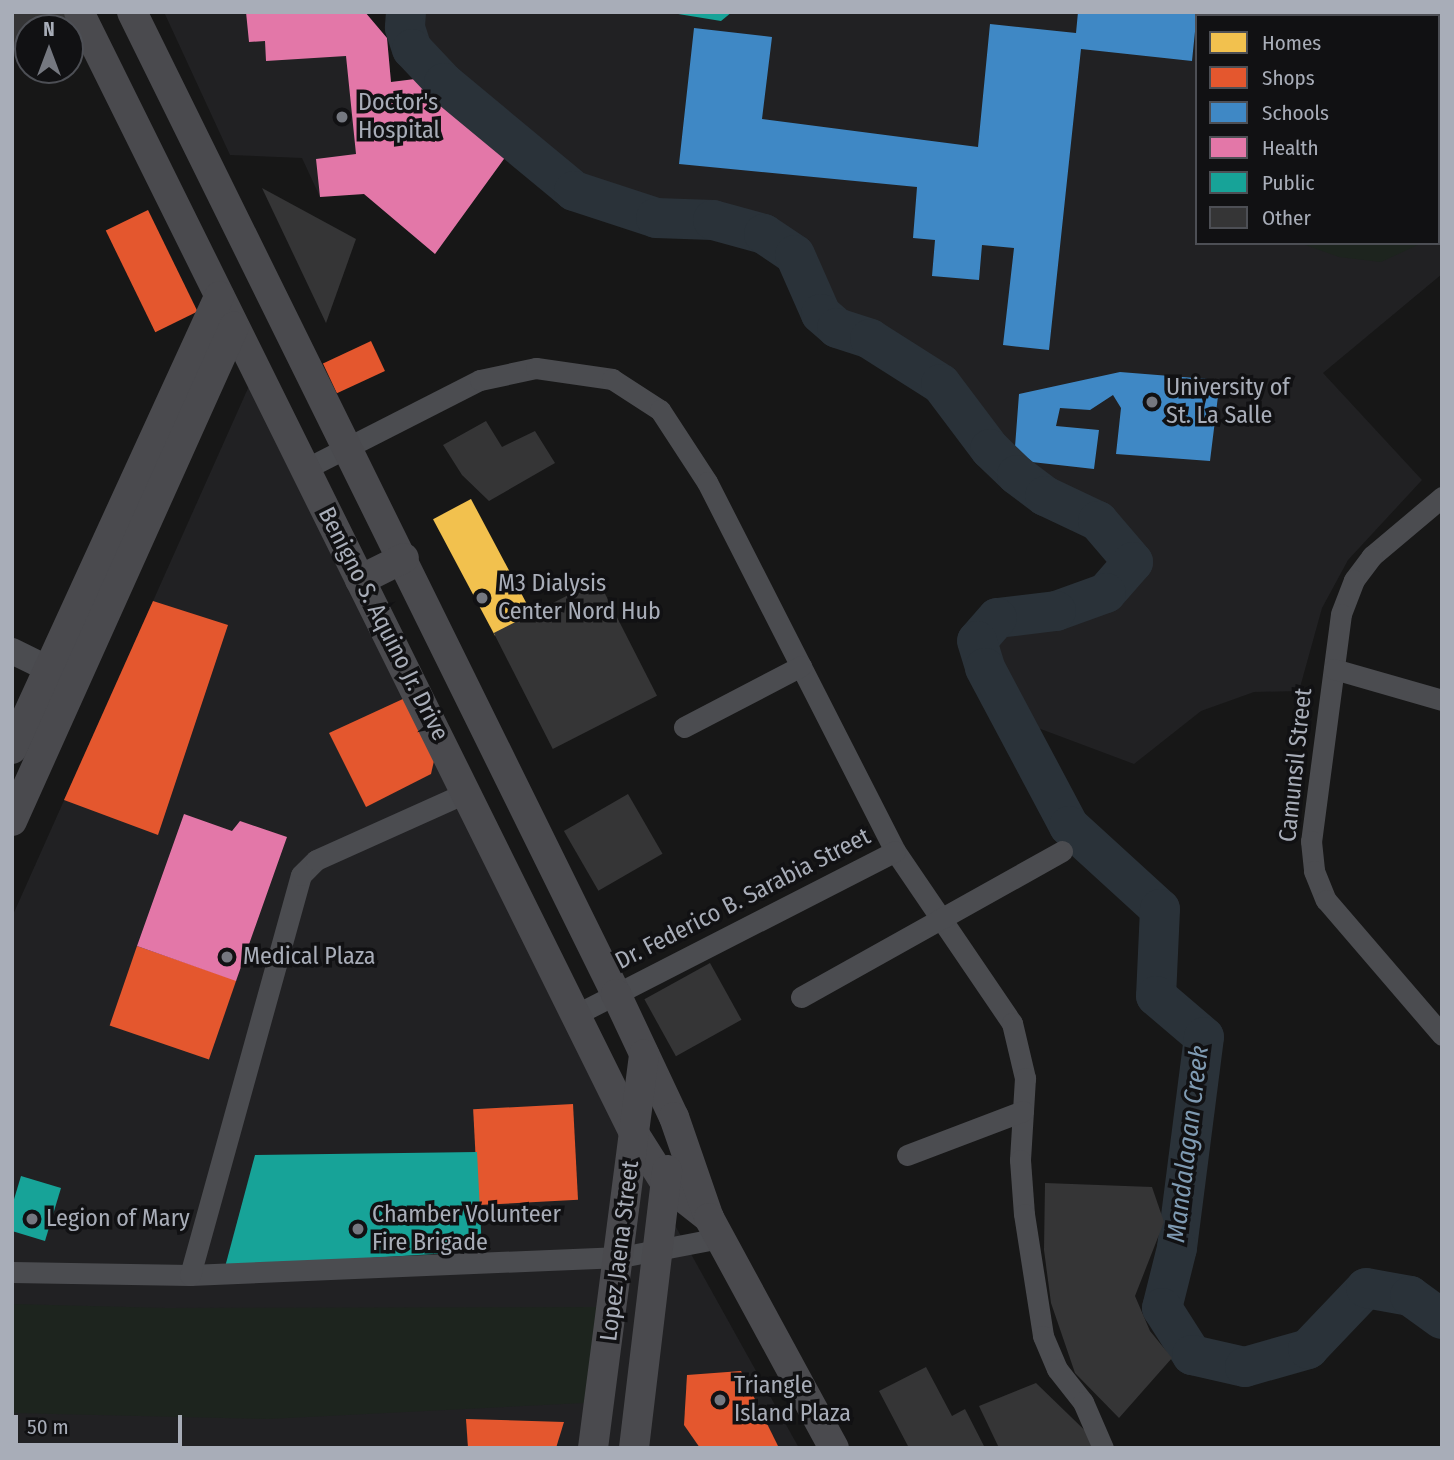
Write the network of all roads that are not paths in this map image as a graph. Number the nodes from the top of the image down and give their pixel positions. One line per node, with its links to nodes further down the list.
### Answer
1 (79, 12): 3 (main road, Benigno S. Aquino Jr. Drive)
2 (132, 12): 5 (main road, Benigno S. Aquino Jr. Drive)
3 (219, 296): 4 (main road, Benigno S. Aquino Jr. Drive); 13 (main road)
4 (234, 327): 6 (main road, Benigno S. Aquino Jr. Drive); 13 (main road)
5 (348, 446): 6 (street); 8 (main road, Benigno S. Aquino Jr. Drive); 11 (street)
6 (306, 469): 9 (main road, Benigno S. Aquino Jr. Drive)
7 (1442, 497): 12 (street, Camunsil Street)
8 (404, 558): 9 (main road); 22 (main road, Benigno S. Aquino Jr. Drive)
9 (360, 580): 17 (main road, Benigno S. Aquino Jr. Drive)
10 (12, 651): 13 (street)
11 (801, 666): 15 (street); 19 (street)
12 (1334, 669): 14 (street); 25 (street, Camunsil Street)
13 (62, 675): 16 (main road); 18 (main road)
14 (1442, 700)
15 (684, 727)
16 (12, 749)
17 (467, 792): 24 (main road, Benigno S. Aquino Jr. Drive); 36 (street)
18 (12, 821)
19 (895, 851): 21 (street); 22 (street, Dr. Federico B. Sarabia Street)
20 (1062, 851): 21 (street)
21 (939, 919): 23 (street); 27 (street)
22 (616, 994): 24 (street, Dr. Federico B. Sarabia Street); 26 (main road, Benigno S. Aquino Jr. Drive)
23 (801, 997)
24 (577, 1014): 29 (main road, Benigno S. Aquino Jr. Drive)
25 (1442, 1035)
26 (644, 1054): 28 (main road, Benigno S. Aquino Jr. Drive); 29 (main road, Lopez Jaena Street)
27 (1023, 1111): 30 (street); 42 (street)
28 (674, 1117): 31 (main road, Lopez Jaena Street); 32 (main road, Benigno S. Aquino Jr. Drive)
29 (635, 1135): 31 (main road, Benigno S. Aquino Jr. Drive); 34 (main road, Lopez Jaena Street)
30 (907, 1155)
31 (666, 1184): 32 (main road, Benigno S. Aquino Jr. Drive); 33 (main road, Lopez Jaena Street)
32 (714, 1228): 33 (street); 41 (main road, Benigno S. Aquino Jr. Drive)
33 (657, 1251): 34 (street); 38 (main road, Lopez Jaena Street)
34 (621, 1257): 36 (street); 37 (main road, Lopez Jaena Street)
35 (12, 1272): 36 (street)
36 (190, 1275)
37 (605, 1368): 38 (main road); 39 (main road, Lopez Jaena Street)
38 (642, 1372): 40 (main road, Lopez Jaena Street)
39 (593, 1448)
40 (634, 1448)
41 (834, 1448)
42 (1103, 1448)

